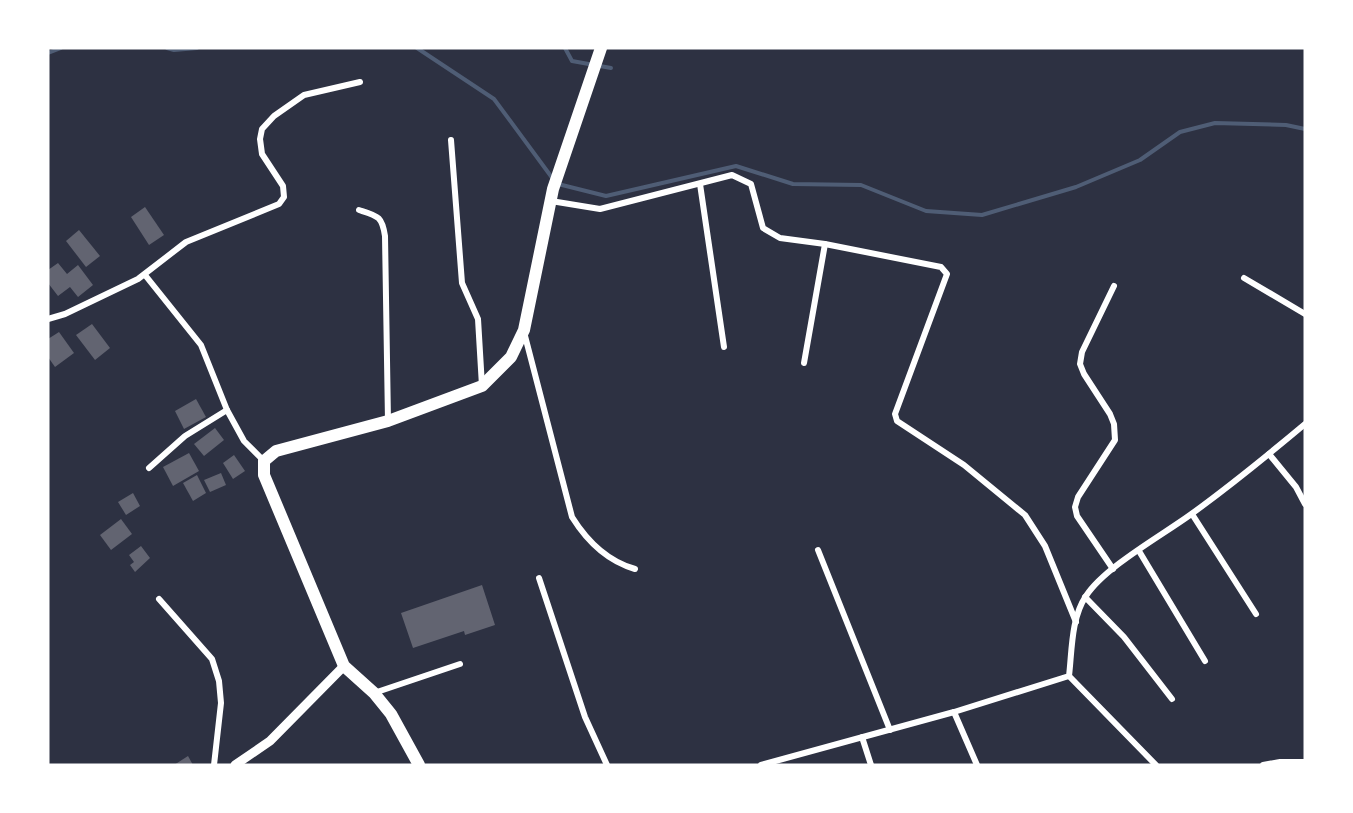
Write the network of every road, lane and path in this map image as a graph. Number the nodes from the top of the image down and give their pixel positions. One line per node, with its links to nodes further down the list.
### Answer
1 (600, 52): 5 (main road)
2 (360, 82): 8 (street)
3 (450, 140): 16 (street)
4 (700, 184): 5 (street); 7 (street); 14 (street)
5 (552, 195): 13 (main road)
6 (359, 210): 18 (street)
7 (825, 244): 15 (street); 33 (street)
8 (145, 275): 12 (street); 17 (street)
9 (1244, 278): 11 (street)
10 (1114, 286): 28 (street)
11 (1305, 314)
12 (48, 319)
13 (524, 330): 16 (main road); 27 (street)
14 (724, 347)
15 (804, 363)
16 (482, 386): 18 (main road)
17 (227, 410): 21 (street); 22 (street)
18 (388, 421): 21 (main road)
19 (1305, 424): 20 (street)
20 (1269, 454): 23 (street); 24 (street)
21 (264, 461): 36 (main road)
22 (149, 468)
23 (1305, 504)
24 (1192, 514): 26 (street); 32 (street)
25 (818, 550): 41 (street)
26 (1139, 551): 28 (street); 34 (street)
27 (635, 569)
28 (1113, 569): 30 (street)
29 (539, 578): 47 (street)
30 (1085, 597): 33 (street); 39 (street)
31 (159, 599): 44 (street)
32 (1256, 614)
33 (1076, 622): 37 (street)
34 (1205, 661)
35 (460, 664): 38 (street)
36 (344, 666): 38 (main road); 45 (street)
37 (1069, 676): 40 (street); 51 (street)
38 (374, 693): 46 (main road)
39 (1172, 699)
40 (954, 712): 41 (street); 50 (street)
41 (890, 730): 42 (street)
42 (862, 737): 48 (street); 49 (street)
43 (1305, 762): 52 (street)
44 (214, 765)
45 (235, 765)
46 (419, 765)
47 (607, 765)
48 (761, 765)
49 (871, 765)
50 (977, 765)
51 (1156, 765)
52 (1263, 765)

